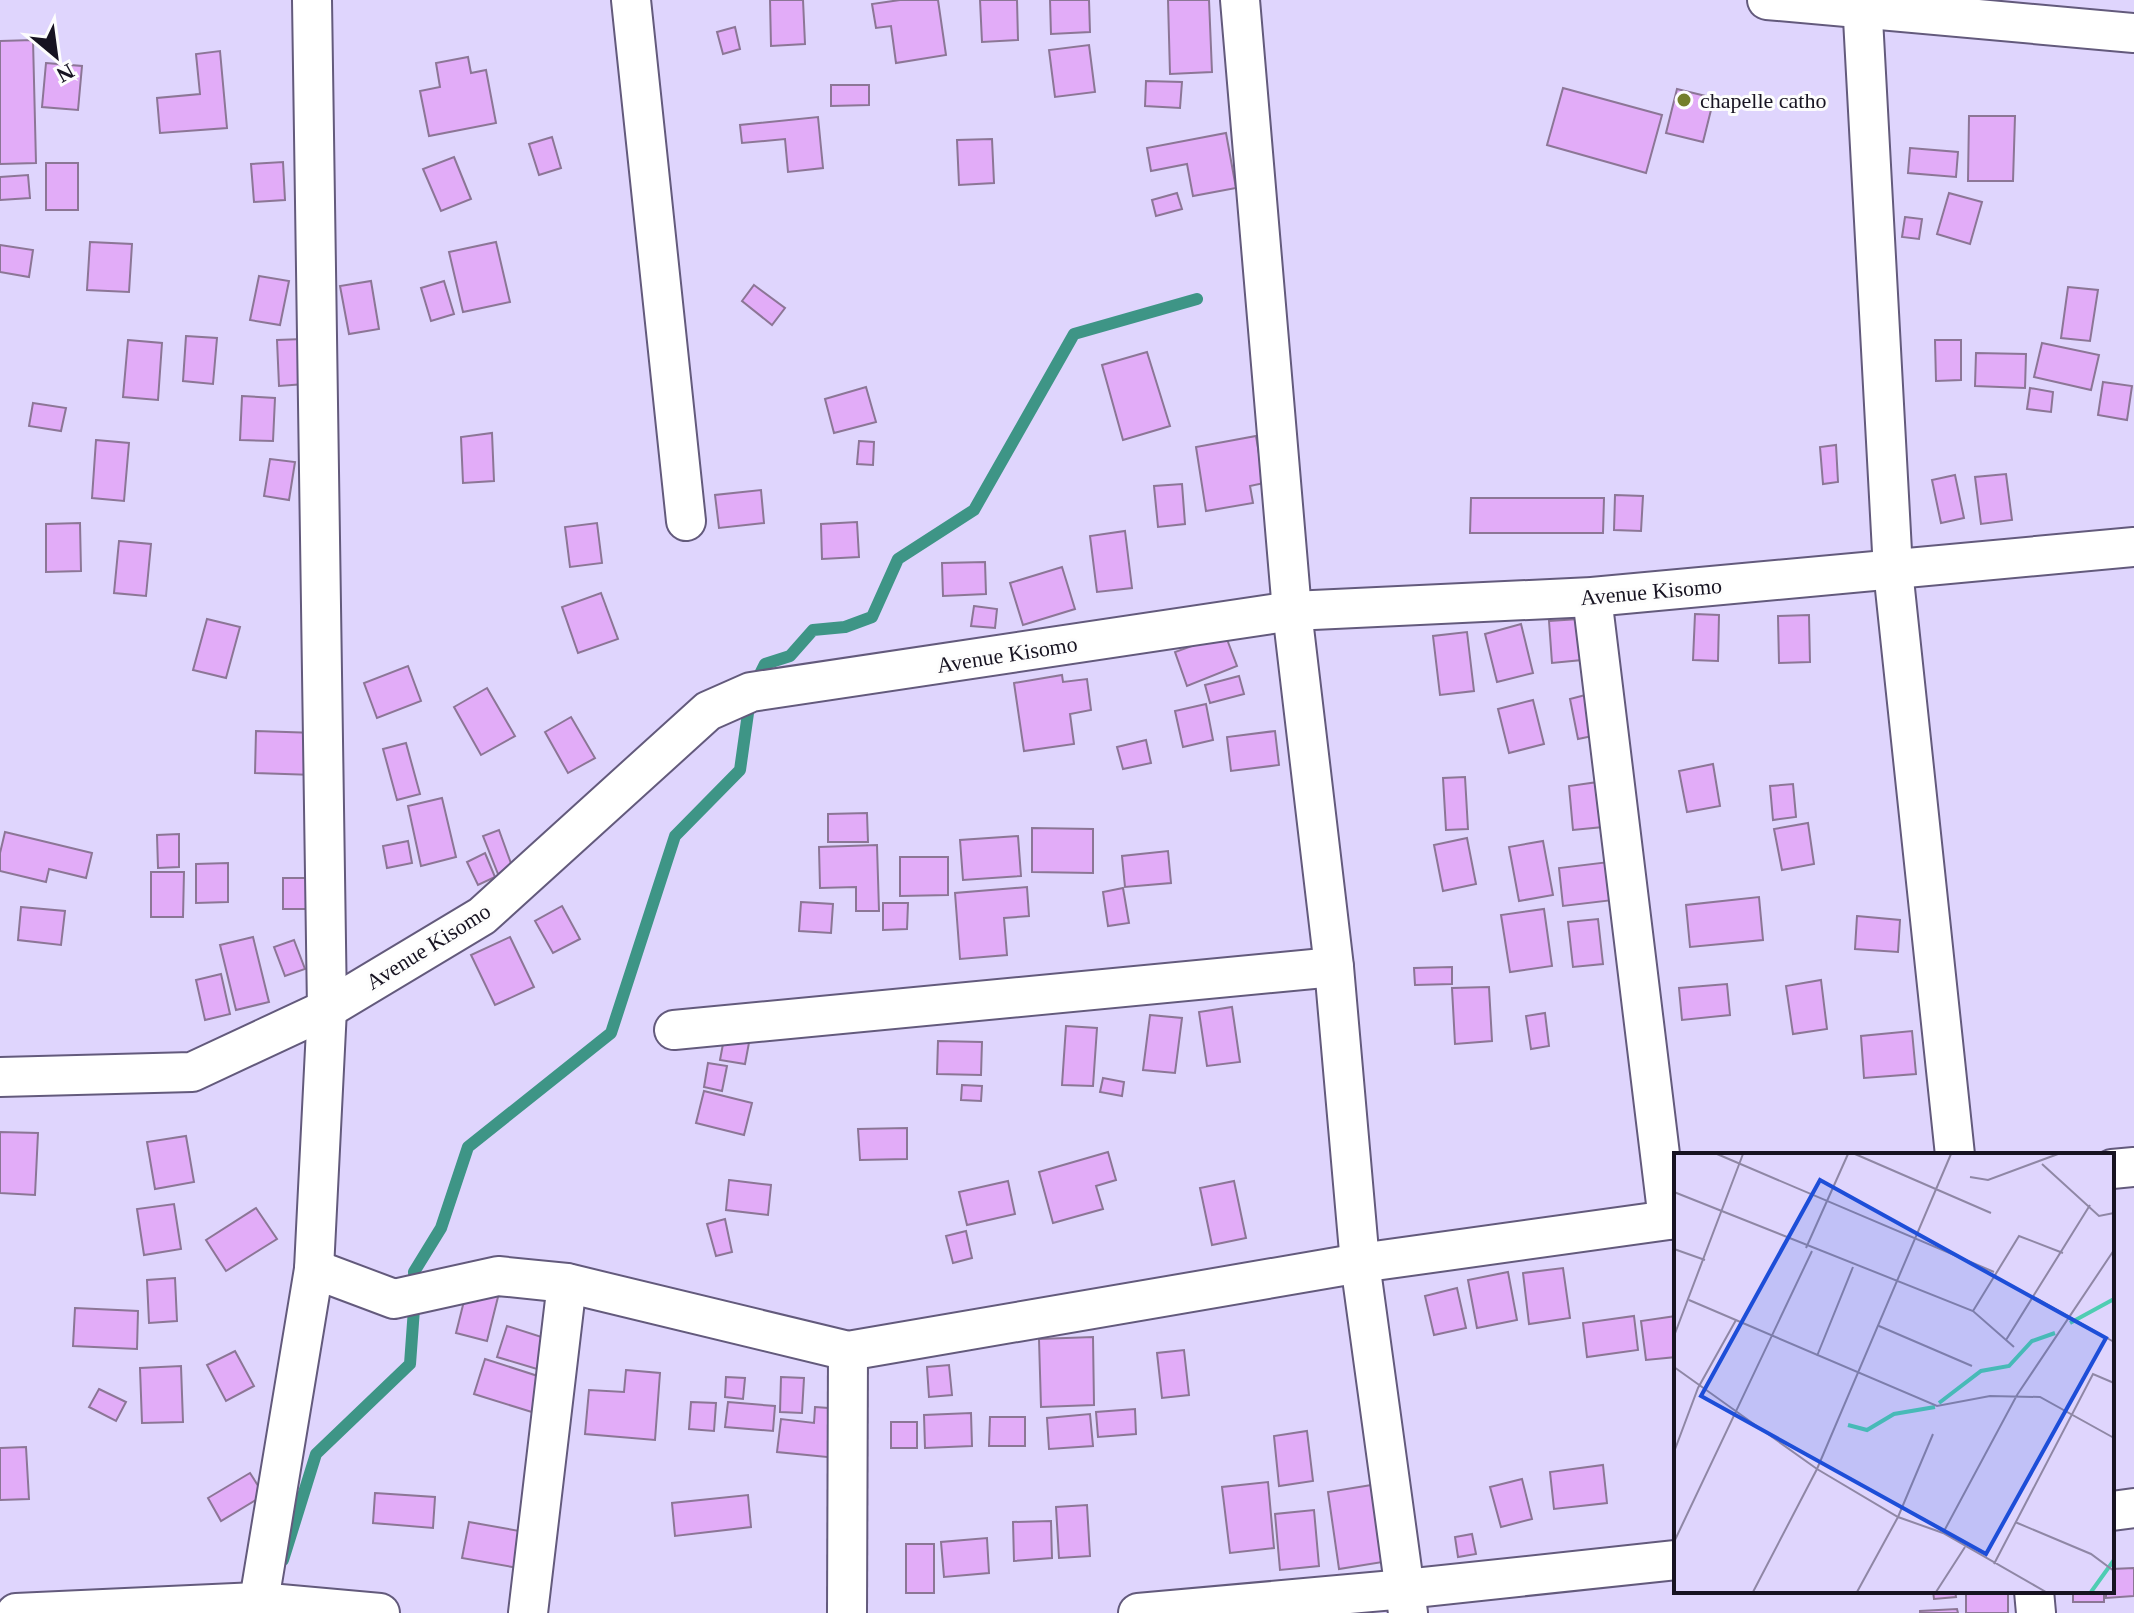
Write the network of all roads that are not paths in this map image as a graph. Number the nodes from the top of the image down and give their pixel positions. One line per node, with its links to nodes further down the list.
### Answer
1 (312, 0): 13 (street)
2 (631, 0): 7 (street)
3 (1240, 0): 11 (street)
4 (1767, 0): 5 (street)
5 (1862, 4): 6 (street); 9 (street)
6 (2134, 33)
7 (686, 521)
8 (2134, 547): 9 (street, Avenue Kisomo)
9 (1893, 570): 10 (street, Avenue Kisomo); 16 (street)
10 (1592, 597): 11 (street, Avenue Kisomo); 19 (street)
11 (1292, 611): 12 (street); 13 (street, Avenue Kisomo)
12 (1334, 967): 14 (street); 20 (street)
13 (327, 1009): 15 (street, Avenue Kisomo); 21 (street)
14 (674, 1030)
15 (0, 1077)
16 (1955, 1153)
17 (2134, 1167): 18 (street)
18 (2114, 1169)
19 (1672, 1220): 20 (street)
20 (1360, 1263): 23 (street); 28 (street)
21 (314, 1269): 22 (street); 29 (street)
22 (567, 1283): 23 (street); 32 (street)
23 (848, 1351): 33 (street)
24 (2134, 1508): 25 (street)
25 (2114, 1511)
26 (1674, 1560): 28 (street)
27 (2034, 1593): 35 (street)
28 (1407, 1601): 34 (street)
29 (257, 1608): 30 (street); 31 (street)
30 (16, 1613)
31 (380, 1613)
32 (528, 1613)
33 (847, 1613)
34 (1138, 1613)
35 (2036, 1613)

